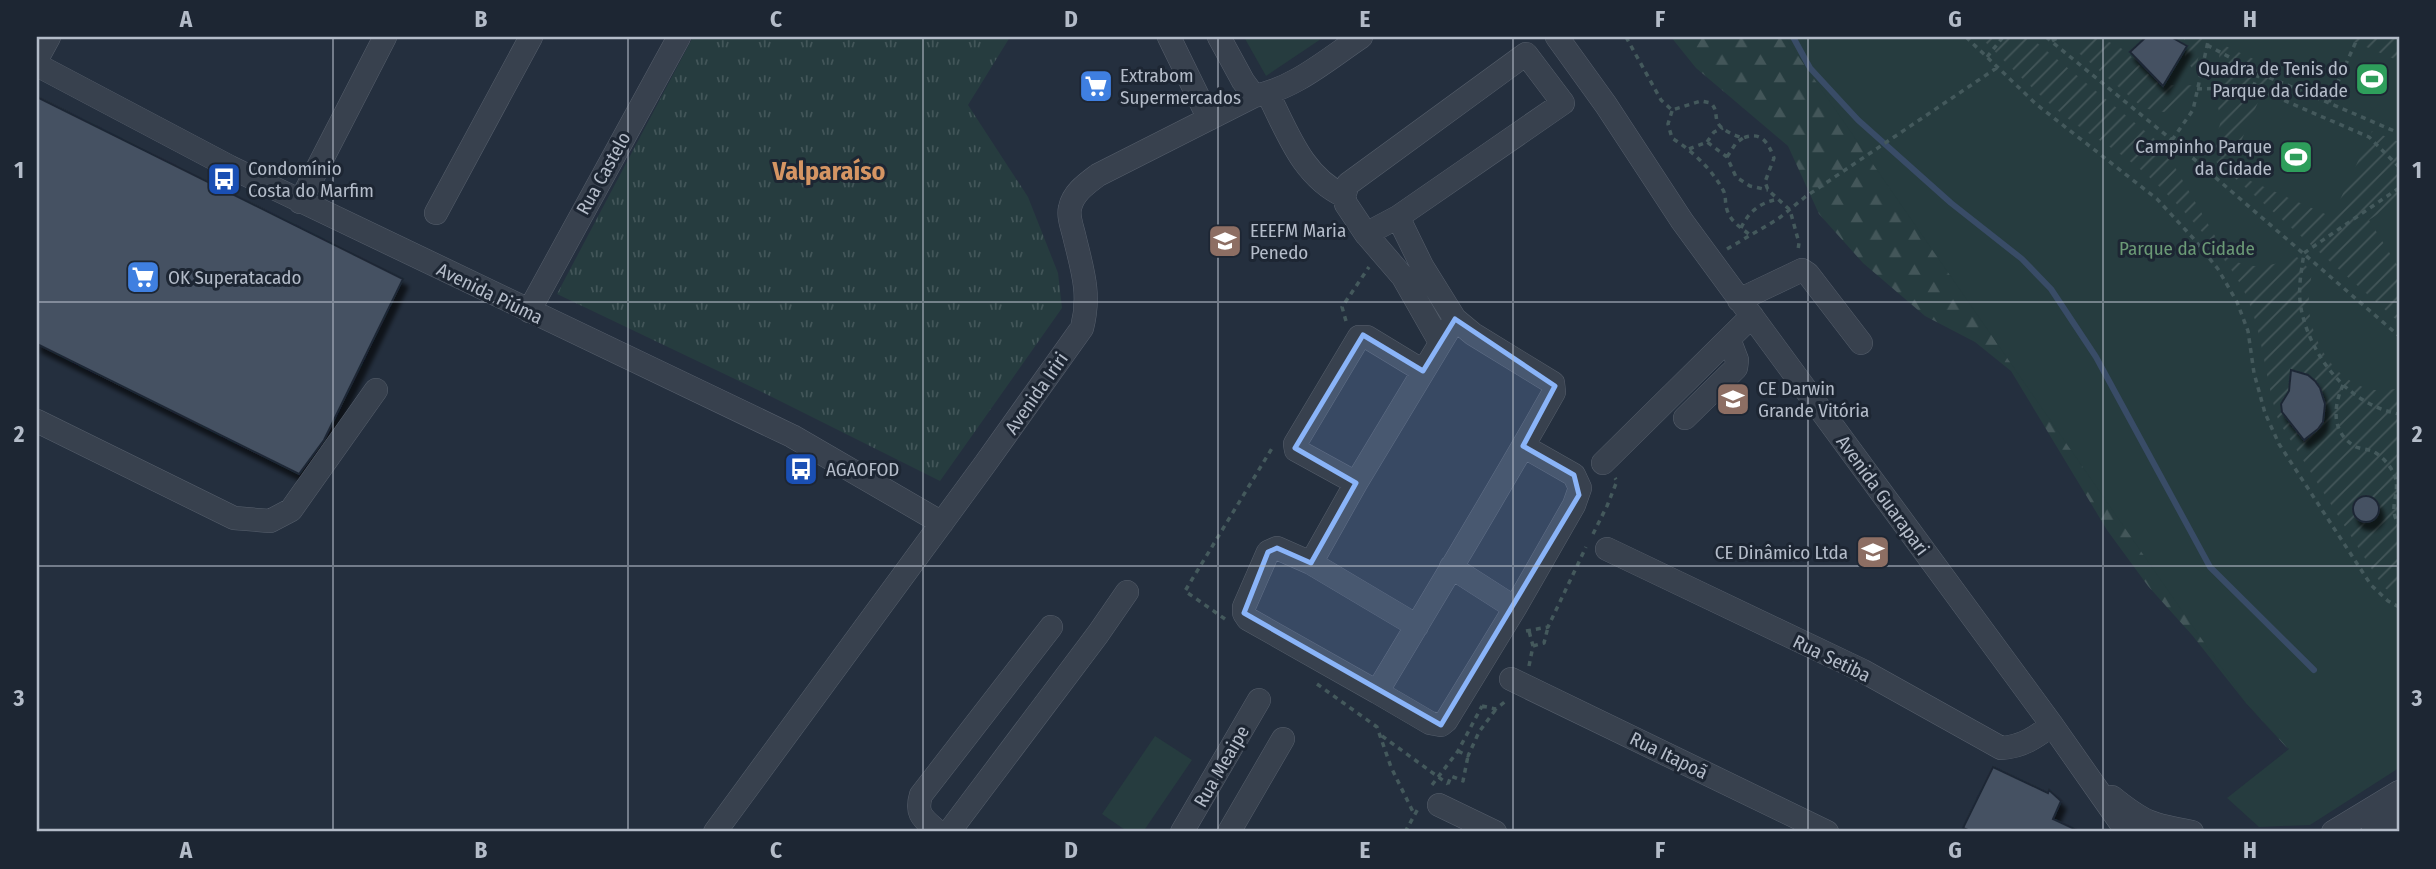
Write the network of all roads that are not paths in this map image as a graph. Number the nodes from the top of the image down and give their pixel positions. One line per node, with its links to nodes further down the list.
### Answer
1 (49, 37): 11 (street)
2 (385, 37): 17 (street)
3 (531, 37): 18 (street)
4 (679, 37): 22 (street, Rua Castelo)
5 (1169, 37): 15 (street)
6 (1219, 37): 13 (street)
7 (1361, 37): 13 (street, Avenida Iriri)
8 (1550, 37): 10 (street)
9 (1557, 37): 12 (street, Avenida Guarapari)
10 (1526, 54): 14 (street); 16 (street)
11 (37, 62): 17 (street, Avenida Piúma)
12 (1589, 83): 14 (street); 21 (street, Avenida Guarapari)
13 (1261, 95): 15 (street, Avenida Iriri); 16 (street)
14 (1563, 103): 19 (street)
15 (1209, 119): 34 (street, Avenida Iriri)
16 (1344, 196): 20 (street)
17 (300, 202): 22 (street, Avenida Piúma)
18 (436, 212)
19 (1398, 217): 20 (street); 23 (street)
20 (1366, 234): 25 (street)
21 (1745, 308): 24 (street); 26 (street); 45 (street, Avenida Guarapari)
22 (529, 311): 34 (street, Avenida Piúma)
23 (1455, 319): 25 (street); 31 (street)
24 (1729, 339): 29 (street); 32 (street)
25 (1440, 342): 27 (street)
26 (1861, 343)
27 (1423, 371): 33 (street); 33 (street)
28 (376, 390): 30 (street)
29 (1685, 418)
30 (37, 421)
31 (1523, 446): 37 (street); 39 (street)
32 (1603, 463)
33 (1356, 483): 36 (street)
34 (942, 523): 51 (street, Avenida Iriri)
35 (1608, 550): 45 (street, Rua Setiba)
36 (1311, 563): 40 (street); 43 (street)
37 (1451, 567): 39 (street); 40 (street)
38 (1127, 592): 53 (street)
39 (1515, 608): 43 (street)
40 (1417, 626): 43 (street)
41 (1051, 627): 52 (street)
42 (1511, 679): 57 (street, Rua Itapoã)
43 (1377, 691)
44 (1259, 700): 54 (street, Rua Meaipe)
45 (2052, 725): 47 (street, Avenida Guarapari)
46 (1283, 739): 55 (street)
47 (2091, 779): 58 (street, Avenida Guarapari); 59 (street, Avenida Guarapari)
48 (2399, 792): 60 (street)
49 (1430, 800): 56 (street)
50 (2399, 815): 61 (street)
51 (715, 832)
52 (937, 832)
53 (949, 832)
54 (1182, 832)
55 (1229, 832)
56 (1495, 832)
57 (1827, 832)
58 (2127, 832)
59 (2192, 832)
60 (2333, 832)
61 (2373, 832)

